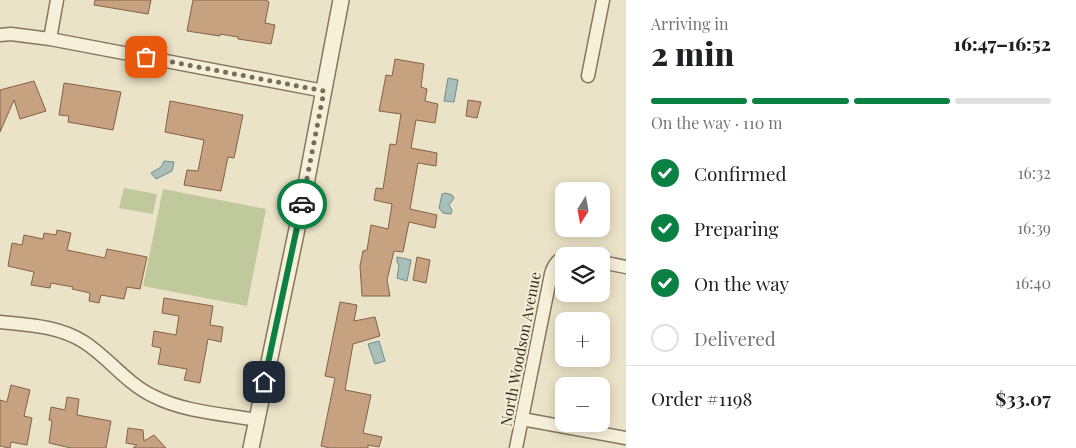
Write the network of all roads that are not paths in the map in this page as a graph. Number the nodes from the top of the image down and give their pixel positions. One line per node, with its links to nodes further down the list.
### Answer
1 (57, 0): 5 (street)
2 (341, 0): 7 (street)
3 (603, 0): 6 (street)
4 (0, 35): 5 (street)
5 (50, 39): 7 (street)
6 (588, 76)
7 (324, 91): 13 (street)
8 (610, 264): 10 (street)
9 (555, 265): 12 (street, North Woodson Avenue)
10 (626, 267)
11 (0, 322): 13 (street)
12 (522, 419): 14 (street); 16 (street, North Woodson Avenue)
13 (257, 420): 15 (street)
14 (626, 438)
15 (251, 448)
16 (516, 448)

